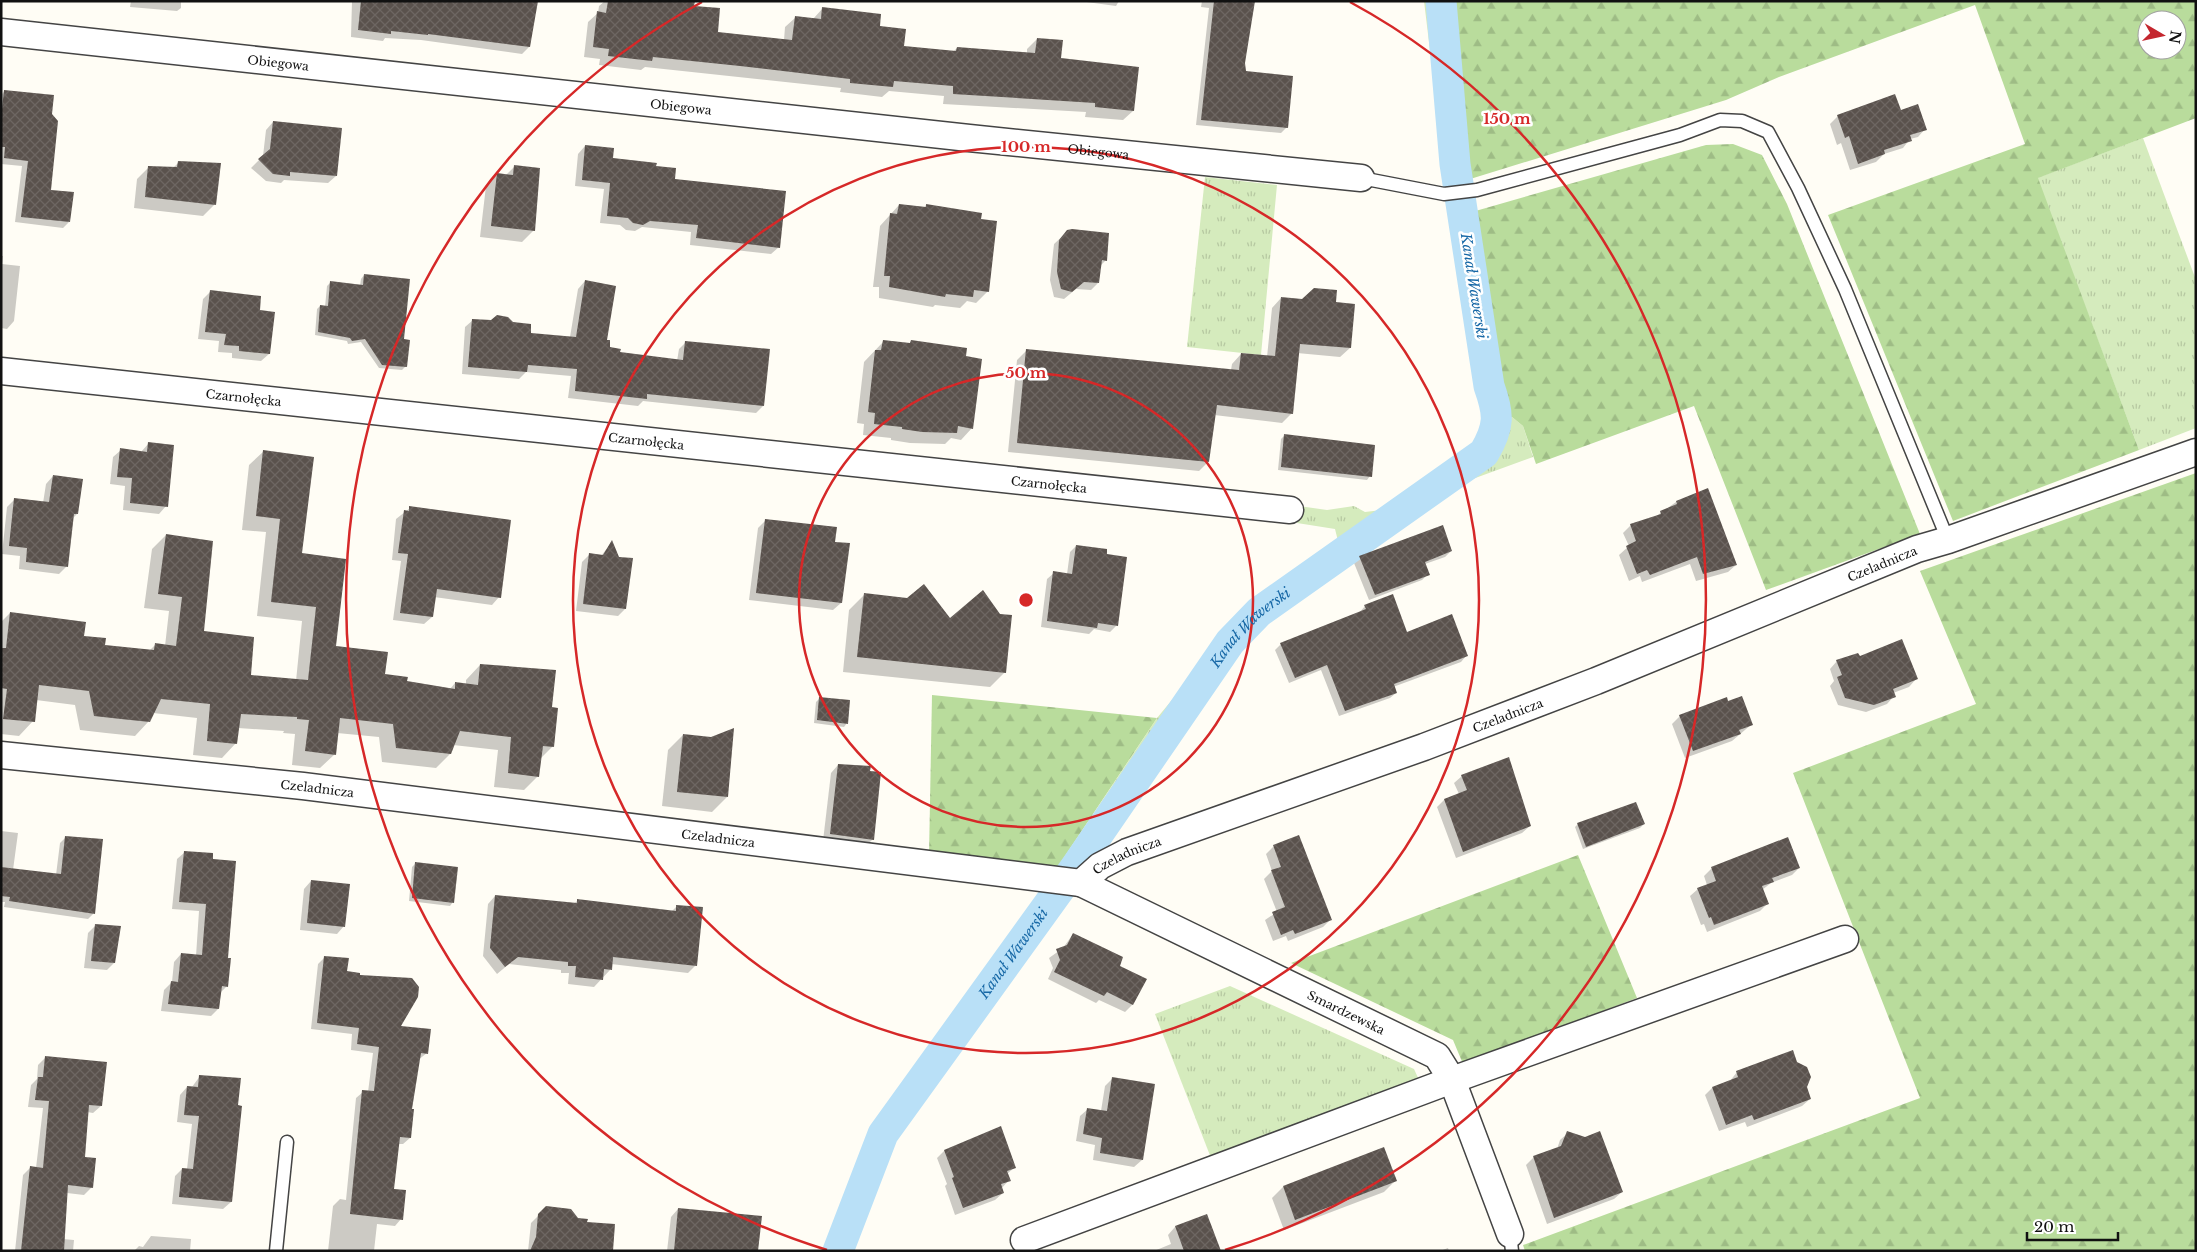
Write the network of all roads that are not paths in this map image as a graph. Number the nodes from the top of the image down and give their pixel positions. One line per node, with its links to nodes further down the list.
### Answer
1 (1, 32): 2 (street, Obiegowa)
2 (1361, 178): 6 (lane)
3 (1, 371): 5 (street, Czarnołęcka)
4 (2196, 452): 6 (street, Czeladnicza)
5 (1290, 510)
6 (1948, 540): 8 (street, Czeladnicza)
7 (1, 755): 8 (street, Czeladnicza)
8 (1068, 882): 10 (street, Smardzewska)
9 (1845, 939): 10 (street)
10 (1452, 1080): 12 (street); 13 (street, Smardzewska)
11 (287, 1142): 14 (lane)
12 (1024, 1240)
13 (1511, 1243)
14 (276, 1251)

